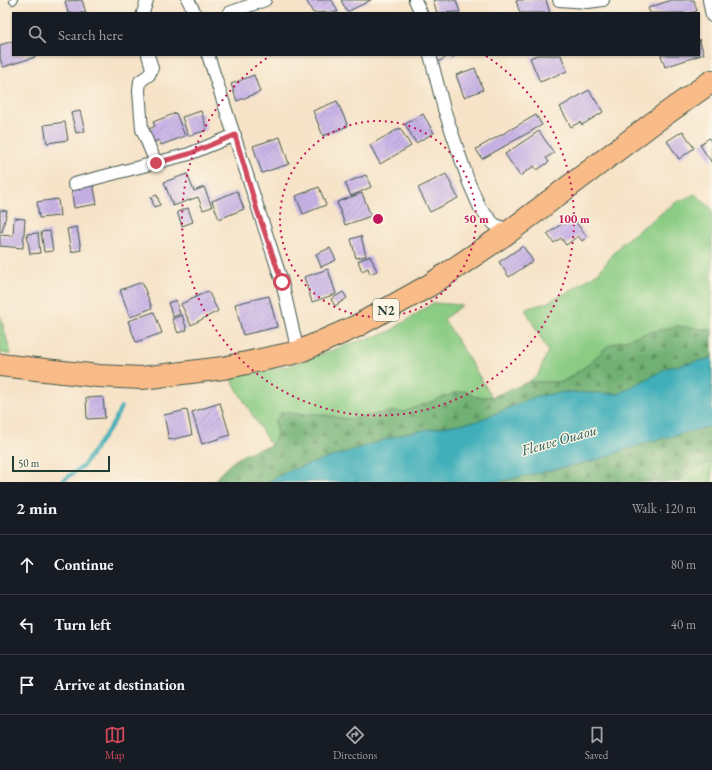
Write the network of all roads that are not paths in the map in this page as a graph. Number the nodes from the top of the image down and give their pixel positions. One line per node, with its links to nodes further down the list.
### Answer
1 (147, 0): 8 (street)
2 (188, 0): 9 (street)
3 (265, 0): 10 (street)
4 (415, 0): 11 (street)
5 (559, 0): 6 (street)
6 (603, 0)
7 (710, 0): 12 (street)
8 (143, 12)
9 (194, 12)
10 (232, 12)
11 (421, 12)
12 (712, 16)
13 (148, 56): 18 (street)
14 (208, 56): 17 (street)
15 (430, 56): 20 (street)
16 (712, 81): 20 (highway, N2)
17 (235, 135): 18 (street); 21 (street)
18 (156, 163): 19 (street)
19 (74, 184)
20 (510, 231): 21 (highway, N2)
21 (298, 352): 22 (highway, N2)
22 (0, 365)

